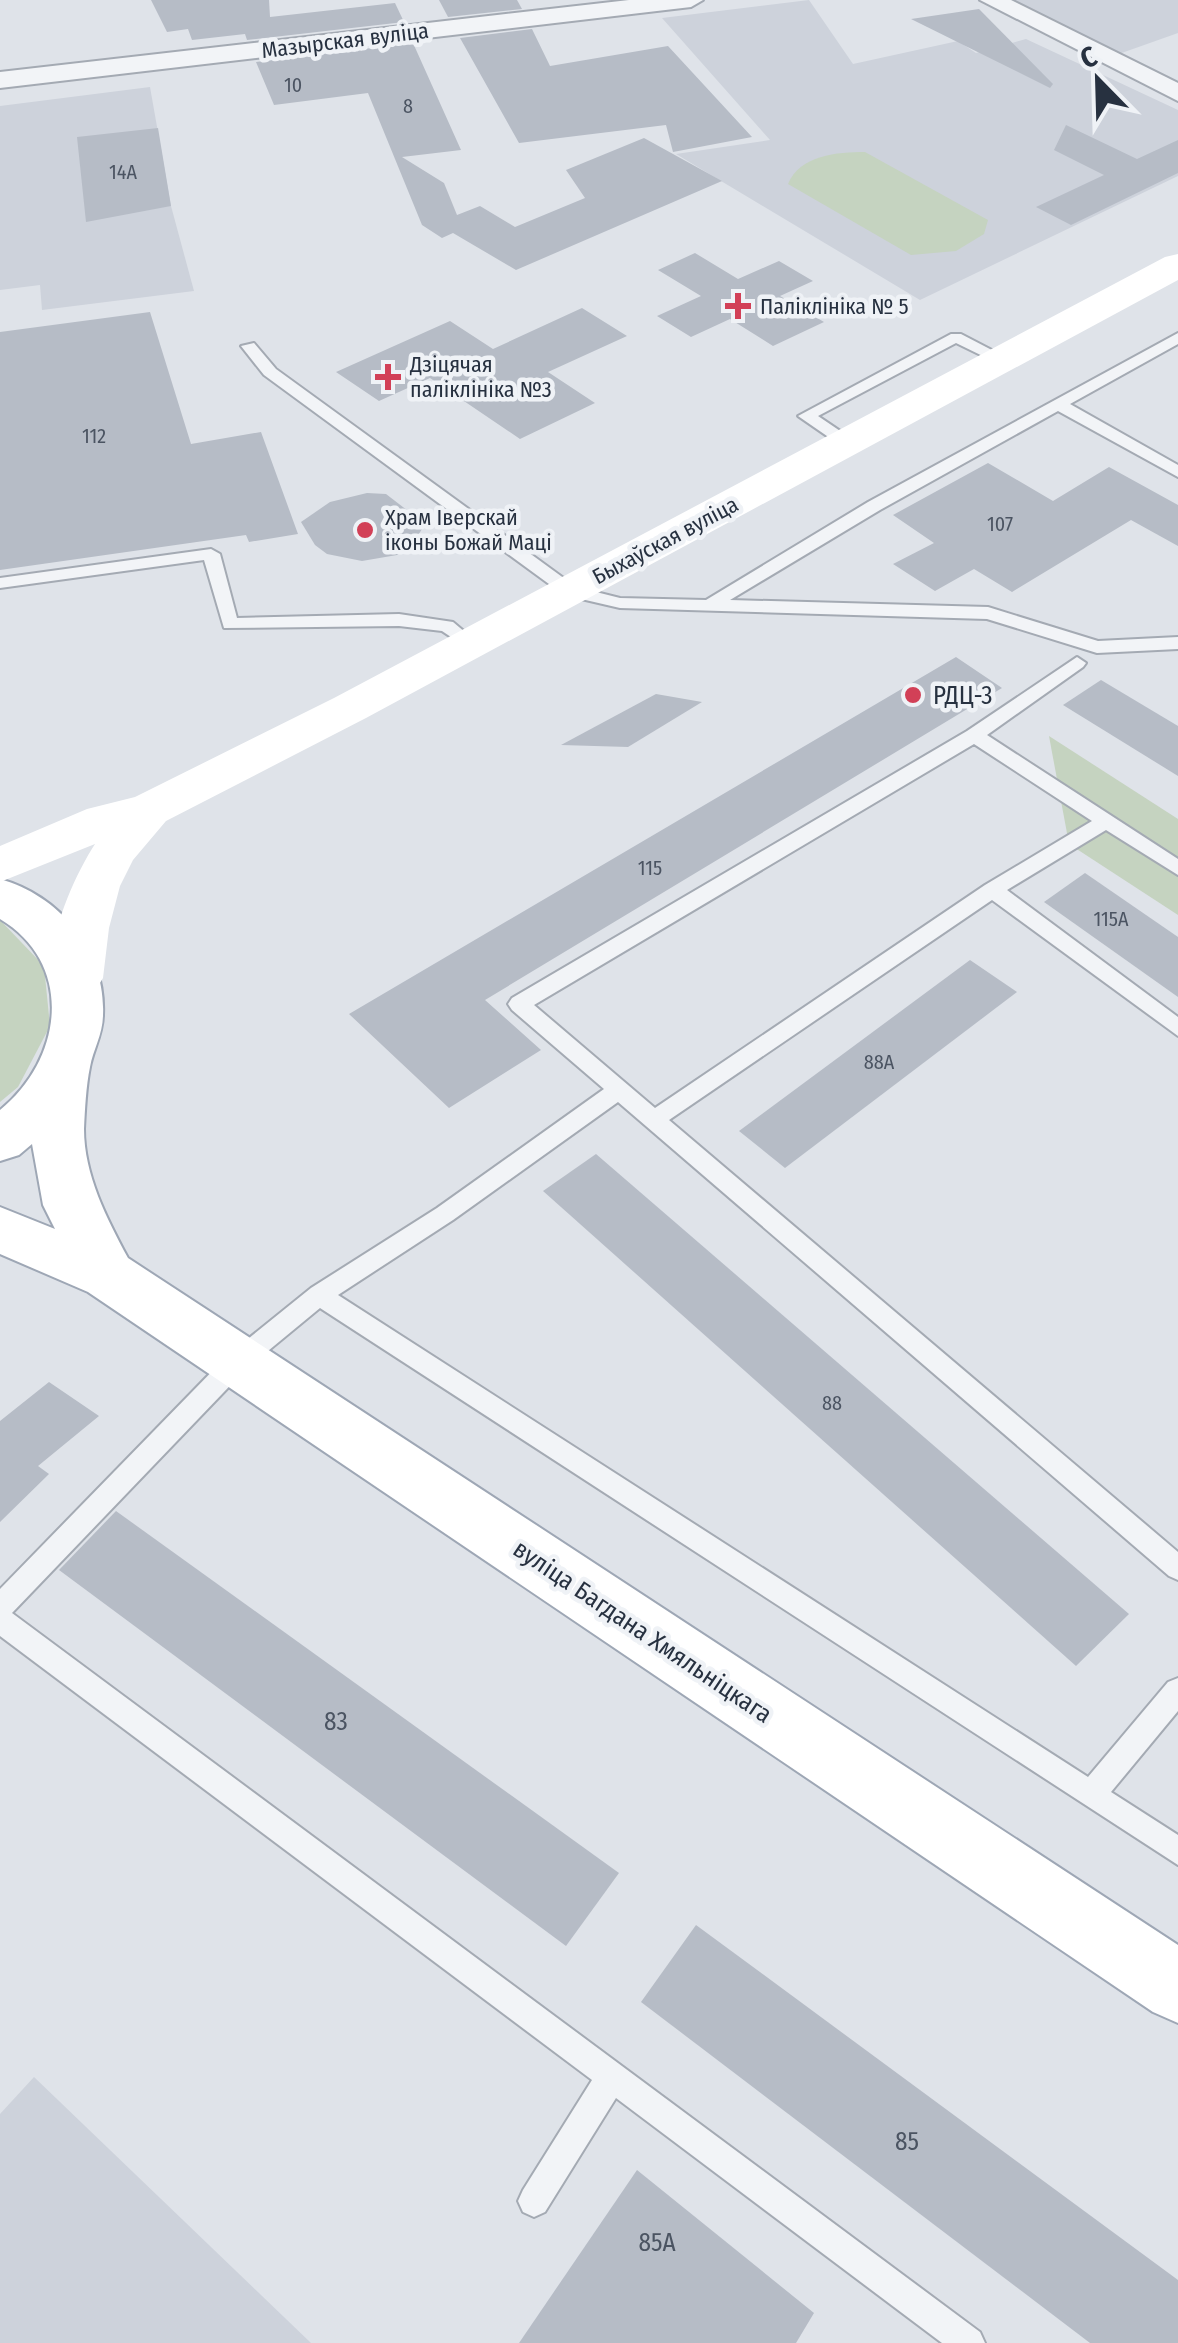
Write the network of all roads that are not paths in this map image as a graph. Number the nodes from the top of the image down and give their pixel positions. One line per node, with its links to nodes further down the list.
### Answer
1 (691, 0): 3 (street, Мазырская вуліца)
2 (992, 0): 4 (street)
3 (0, 80)
4 (1178, 93)
5 (1178, 265): 11 (main road, Быхаўская вуліца)
6 (1178, 338): 8 (lane)
7 (250, 346): 11 (lane)
8 (1058, 404): 9 (lane); 12 (lane)
9 (1178, 472)
10 (0, 583): 13 (lane)
11 (570, 590): 12 (lane); 13 (main road, Быхаўская вуліца)
12 (712, 604): 14 (lane)
13 (469, 643): 17 (main road, Быхаўская вуліца)
14 (1178, 643)
15 (1077, 663): 16 (lane)
16 (974, 735): 18 (lane); 26 (lane)
17 (149, 810): 19 (main road, Быхаўская вуліца); 23 (main road, Быхаўская вуліца)
18 (1106, 821): 20 (lane); 21 (lane)
19 (0, 866)
20 (1178, 868)
21 (992, 890): 24 (lane); 27 (lane)
22 (0, 896): 23 (main road)
23 (77, 978): 25 (main road, Быхаўская вуліца)
24 (1178, 1028)
25 (64, 1070): 28 (main road); 30 (main road, вуліца Багдана Хмяльніцкага)
26 (618, 1090): 27 (lane); 31 (lane)
27 (656, 1118): 33 (lane)
28 (0, 1140)
29 (0, 1230): 30 (main road, вуліца Багдана Хмяльніцкага)
30 (108, 1275): 32 (main road, вуліца Багдана Хмяльніцкага)
31 (318, 1295): 32 (lane); 37 (lane)
32 (237, 1362): 34 (lane); 39 (main road, вуліца Багдана Хмяльніцкага)
33 (1178, 1568)
34 (0, 1608)
35 (0, 1620): 40 (lane)
36 (1178, 1691): 37 (lane)
37 (1091, 1795): 38 (lane)
38 (1178, 1851)
39 (1178, 1987)
40 (612, 2077): 41 (lane); 42 (lane)
41 (534, 2201)
42 (969, 2343)

